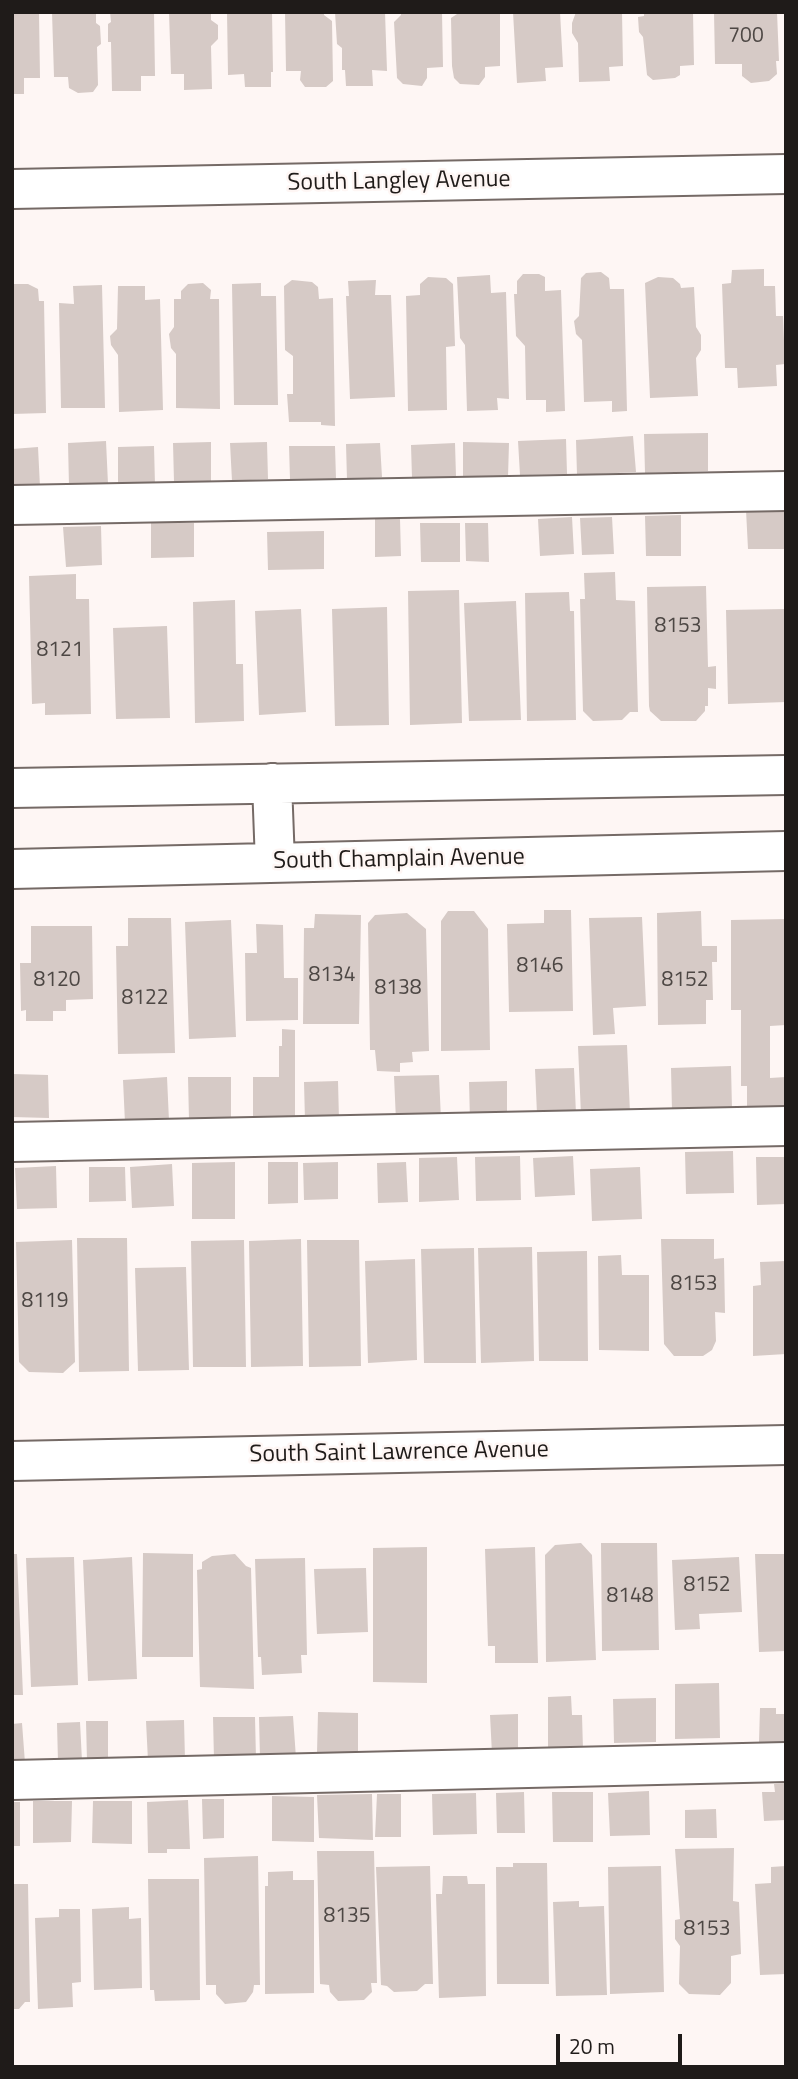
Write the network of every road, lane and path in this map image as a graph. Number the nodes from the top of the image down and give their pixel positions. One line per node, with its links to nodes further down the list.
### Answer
1 (786, 174): 2 (street, South Langley Avenue)
2 (12, 189)
3 (786, 491): 4 (street)
4 (12, 505)
5 (786, 775): 6 (street)
6 (272, 783): 7 (street); 9 (street)
7 (12, 788)
8 (786, 851): 9 (street, South Champlain Avenue)
9 (275, 863): 10 (street, South Champlain Avenue)
10 (12, 869)
11 (786, 1126): 12 (street)
12 (12, 1142)
13 (786, 1445): 14 (street, South Saint Lawrence Avenue)
14 (12, 1461)
15 (786, 1762): 16 (street)
16 (12, 1780)

